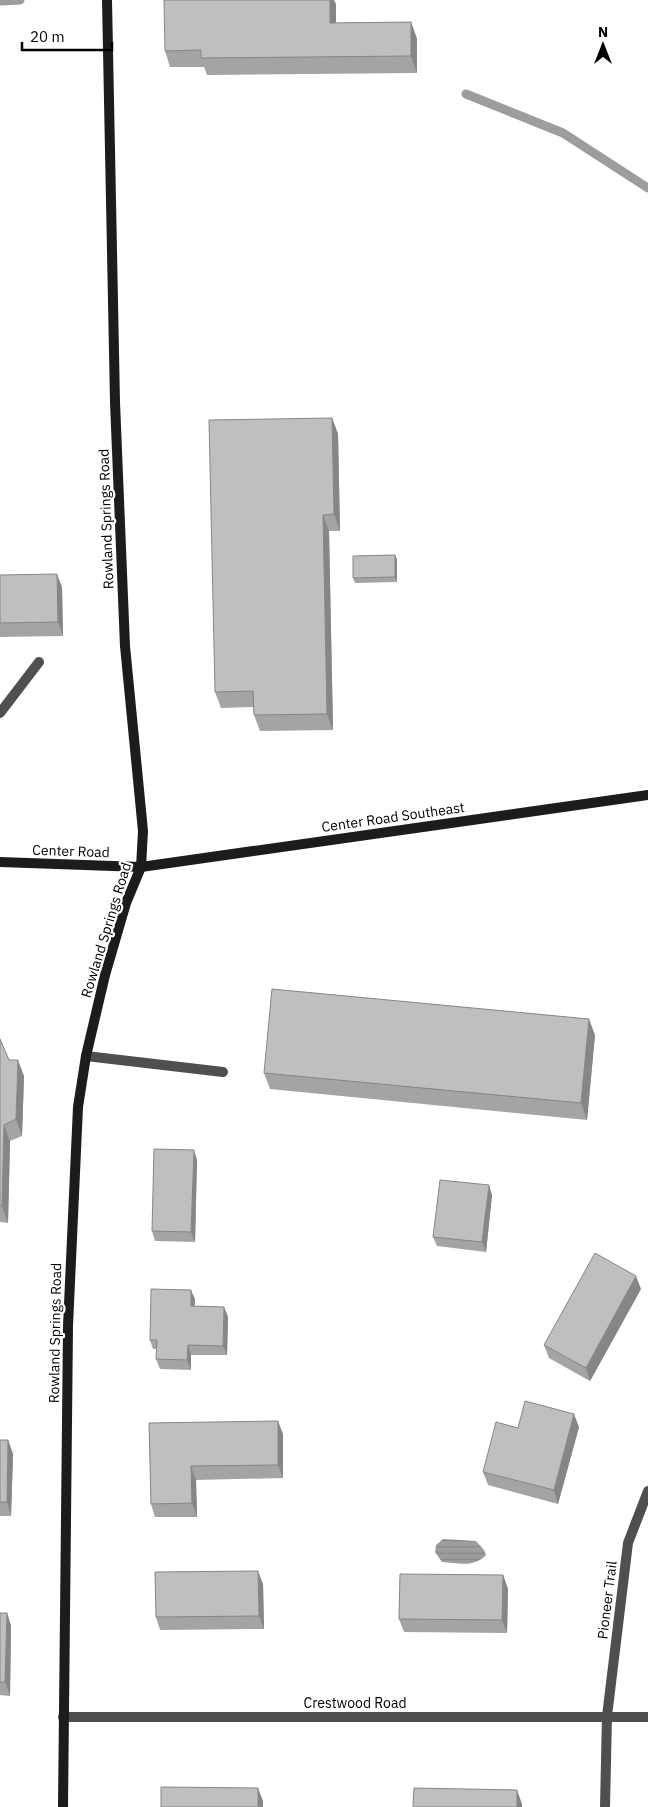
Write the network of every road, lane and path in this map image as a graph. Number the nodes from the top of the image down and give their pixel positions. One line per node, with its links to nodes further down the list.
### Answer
1 (107, 0): 6 (street, Rowland Springs Road)
2 (39, 662): 3 (street)
3 (0, 713)
4 (648, 795): 6 (street, Center Road Southeast)
5 (0, 862): 6 (street, Center Road)
6 (141, 867): 7 (street, Rowland Springs Road)
7 (86, 1056): 8 (street); 11 (street, Rowland Springs Road)
8 (223, 1072)
9 (648, 1491): 10 (street, Pioneer Trail)
10 (607, 1716): 11 (street, Crestwood Road); 12 (street, Crestwood Road); 14 (street, Pioneer Trail)
11 (63, 1717): 13 (street, Rowland Springs Road)
12 (648, 1717)
13 (63, 1807)
14 (605, 1807)

